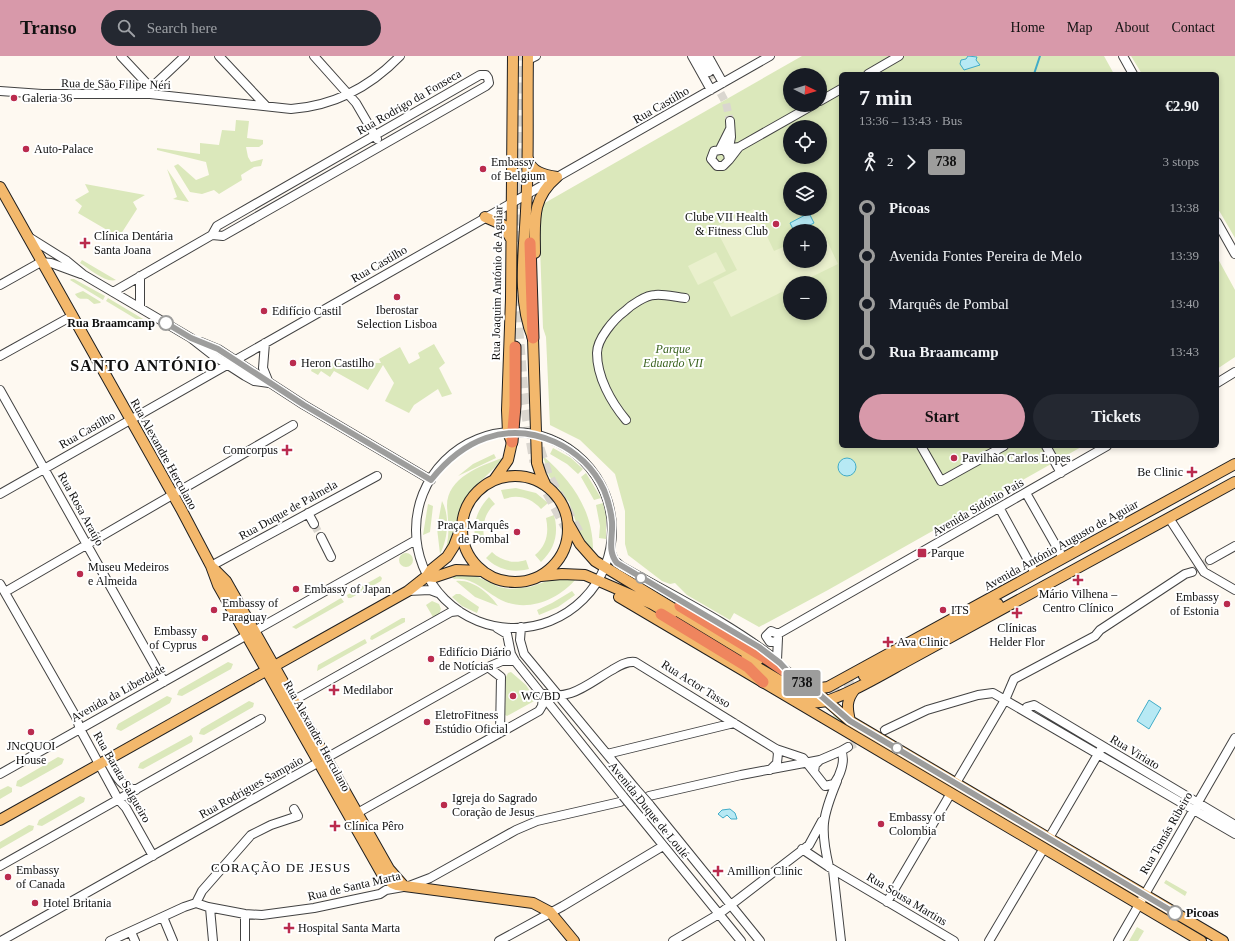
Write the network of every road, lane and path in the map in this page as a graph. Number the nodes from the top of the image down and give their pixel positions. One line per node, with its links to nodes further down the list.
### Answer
1 (121, 56): 22 (street)
2 (185, 56): 22 (street)
3 (219, 56): 26 (street)
4 (314, 56): 24 (street)
5 (388, 56): 15 (street)
6 (400, 56): 15 (street, Rua de São Filipe Néri)
7 (513, 56): 35 (main road, Rua Joaquim António de Aguiar)
8 (692, 56): 20 (street)
9 (700, 56): 16 (street)
10 (708, 56): 19 (street)
11 (770, 56): 19 (street, Rua Castilho)
12 (899, 56): 17 (street)
13 (1123, 56): 18 (street)
14 (531, 58): 31 (main road)
15 (394, 62): 24 (street, Rua de São Filipe Néri)
16 (709, 72)
17 (871, 72)
18 (1133, 72)
19 (723, 83): 20 (street, Rua Castilho)
20 (711, 90): 32 (street, Rua Castilho)
21 (0, 91): 22 (street, Rua de São Filipe Néri)
22 (151, 91): 26 (street, Rua de São Filipe Néri)
23 (839, 91): 25 (street)
24 (349, 95): 26 (street, Rua de São Filipe Néri); 29 (street)
25 (827, 97)
26 (266, 106)
27 (802, 112): 28 (street)
28 (730, 124)
29 (374, 136): 30 (street); 30 (street, Rua Rodrigo da Fonseca); 41 (street, Rua Rodrigo da Fonseca)
30 (380, 146): 41 (street, Rua Rodrigo da Fonseca)
31 (527, 150): 32 (main road); 34 (main road)
32 (557, 177): 34 (street, Rua Castilho); 39 (main road)
33 (0, 187): 40 (main road, Rua Alexandre Herculano)
34 (526, 194): 35 (street, Rua Castilho); 36 (main road)
35 (512, 202): 37 (street, Rua Castilho); 42 (main road, Rua Joaquim António de Aguiar)
36 (526, 212): 39 (main road); 54 (main road)
37 (485, 217): 42 (main road); 55 (street, Rua Castilho)
38 (1219, 226): 44 (street)
39 (535, 229): 54 (main road)
40 (26, 235): 45 (main road, Rua Alexandre Herculano); 46 (street)
41 (212, 235): 47 (street, Rua Rodrigo da Fonseca)
42 (511, 240): 67 (main road, Rua Joaquim António de Aguiar)
43 (530, 242): 54 (highway)
44 (1235, 254)
45 (41, 262): 46 (street); 48 (street); 52 (main road, Rua Alexandre Herculano)
46 (84, 275): 49 (street)
47 (140, 276): 49 (street, Rua Rodrigo da Fonseca); 51 (street)
48 (0, 285)
49 (113, 292): 51 (street)
50 (685, 298): 65 (street)
51 (140, 308): 53 (street)
52 (72, 316): 57 (street); 64 (main road, Rua Alexandre Herculano)
53 (191, 338): 58 (street); 59 (street)
54 (533, 338): 68 (main road)
55 (265, 343): 58 (street, Rua Castilho); 62 (street)
56 (515, 348): 67 (highway)
57 (0, 356)
58 (235, 360): 59 (street, Rua Castilho); 62 (street)
59 (228, 365): 62 (street); 64 (street, Rua Castilho)
60 (1235, 372): 61 (street)
61 (1219, 381)
62 (269, 383): 77 (street)
63 (0, 390): 74 (street, Rua Rosa Araújo)
64 (130, 419): 74 (street, Rua Castilho); 84 (main road, Rua Alexandre Herculano)
65 (626, 420)
66 (293, 425): 84 (street)
67 (511, 436): 68 (street); 77 (street); 78 (main road, Rua Joaquim António de Aguiar)
68 (536, 436): 80 (main road); 100 (street)
69 (922, 448): 70 (street)
70 (1000, 448)
71 (1047, 448): 75 (street)
72 (1104, 448): 75 (street, Avenida Sidónio Pais)
73 (1235, 464): 81 (main road, Avenida António Augusto de Aguiar)
74 (45, 469): 83 (street, Rua Castilho); 98 (street, Rua Rosa Araújo)
75 (1061, 473): 82 (street, Avenida Sidónio Pais)
76 (377, 476): 89 (street, Rua Duque de Palmela)
77 (431, 480): 97 (street)
78 (494, 480): 80 (main road); 93 (main road)
79 (1235, 482): 86 (main road, Avenida António Augusto de Aguiar)
80 (546, 486): 91 (main road)
81 (1187, 491): 85 (main road, Avenida António Augusto de Aguiar); 86 (main road)
82 (1026, 493): 87 (street, Avenida Sidónio Pais); 103 (street)
83 (0, 494)
84 (172, 495): 98 (street); 105 (main road, Rua Alexandre Herculano)
85 (1171, 500): 88 (main road, Avenida António Augusto de Aguiar); 90 (main road)
86 (1194, 504): 90 (main road, Avenida António Augusto de Aguiar)
87 (1000, 508): 109 (street); 125 (street, Avenida Sidónio Pais)
88 (1150, 511): 94 (main road); 96 (main road, Avenida António Augusto de Aguiar)
89 (308, 512): 92 (street); 105 (street, Rua Duque de Palmela)
90 (1169, 518): 94 (main road, Avenida António Augusto de Aguiar); 114 (street)
91 (568, 523): 106 (main road); 111 (main road)
92 (314, 524)
93 (462, 525): 107 (main road); 110 (main road)
94 (1156, 525): 101 (main road, Avenida António Augusto de Aguiar)
95 (321, 537): 102 (street)
96 (1102, 537): 101 (main road); 103 (main road, Avenida António Augusto de Aguiar)
97 (416, 540): 110 (street); 124 (street, Avenida da Liberdade)
98 (87, 545): 116 (street); 132 (street, Rua Rosa Araújo)
99 (1235, 546): 104 (street)
100 (610, 550): 106 (street); 125 (street)
101 (1109, 550): 118 (main road, Avenida António Augusto de Aguiar)
102 (332, 556)
103 (1063, 558): 109 (main road, Avenida António Augusto de Aguiar)
104 (1210, 560)
105 (211, 566): 124 (main road, Rua Alexandre Herculano)
106 (605, 567): 112 (street); 131 (main road)
107 (482, 571): 110 (main road); 111 (main road)
108 (1192, 572): 138 (street)
109 (1035, 573): 134 (main road, Avenida António Augusto de Aguiar)
110 (427, 576): 115 (main road); 117 (street)
111 (541, 576): 112 (main road)
112 (598, 581): 123 (street); 133 (main road); 139 (main road)
113 (0, 584): 116 (street, Rua Barata Salgueiro)
114 (1235, 590)
115 (408, 591): 117 (street); 128 (main road)
116 (5, 592): 144 (street, Rua Barata Salgueiro)
117 (438, 593): 120 (street)
118 (1030, 593): 130 (main road, Avenida António Augusto de Aguiar); 135 (main road, Avenida António Augusto de Aguiar)
119 (680, 606): 129 (highway)
120 (459, 611): 122 (street); 140 (street)
121 (661, 614): 133 (highway)
122 (492, 626): 123 (street); 126 (street, Avenida Duque de Loulé)
123 (521, 627): 137 (street, Avenida Duque de Loulé)
124 (250, 633): 128 (main road, Rua Alexandre Herculano); 132 (street, Avenida da Liberdade)
125 (777, 660): 129 (street)
126 (515, 661): 127 (street, Rua Rodrigues Sampaio); 136 (street, Avenida Duque de Loulé)
127 (488, 667): 146 (street); 152 (street, Rua Rodrigues Sampaio)
128 (270, 668): 140 (main road, Rua Alexandre Herculano); 153 (main road)
129 (789, 674): 131 (highway)
130 (864, 676)
131 (799, 681): 134 (main road)
132 (164, 682): 144 (street, Avenida da Liberdade)
133 (763, 682): 162 (main road)
134 (813, 689): 139 (main road)
135 (855, 689): 139 (main road, Avenida António Augusto de Aguiar); 142 (main road)
136 (541, 695): 137 (street); 146 (street); 164 (street, Avenida Duque de Loulé)
137 (560, 697): 143 (street, Rua Actor Tasso); 150 (street, Avenida Duque de Loulé)
138 (1005, 700): 145 (street, Rua Viriato); 149 (street, Rua Viriato); 160 (street)
139 (826, 701): 142 (main road)
140 (289, 703): 152 (main road, Rua Alexandre Herculano)
141 (261, 719): 161 (street)
142 (850, 721): 160 (main road)
143 (734, 723): 148 (street, Rua Actor Tasso); 150 (street)
144 (80, 729): 153 (street, Rua Barata Salgueiro); 157 (street, Avenida da Liberdade)
145 (885, 730)
146 (500, 733): 169 (street)
147 (1235, 738): 167 (street, Rua Tomás Ribeiro)
148 (776, 749): 154 (street, Rua Actor Tasso); 155 (street)
149 (1100, 750): 167 (street, Rua Viriato); 174 (street)
150 (607, 754): 165 (street, Avenida Duque de Loulé, bridge)
151 (820, 760): 154 (street); 156 (street); 158 (street)
152 (321, 761): 169 (main road, Rua Alexandre Herculano); 178 (street, Rua Rodrigues Sampaio)
153 (103, 762): 161 (street); 163 (street, Rua Barata Salgueiro); 170 (main road)
154 (808, 763): 155 (street); 156 (street)
155 (770, 770): 165 (street)
156 (814, 772): 159 (street)
157 (0, 774)
158 (837, 780): 159 (street); 166 (street)
159 (821, 783): 166 (street)
160 (956, 783): 174 (main road)
161 (136, 790): 163 (street)
162 (951, 793): 176 (main road); 183 (street)
163 (118, 799): 178 (street, Rua Barata Salgueiro); 179 (street)
164 (621, 799): 175 (street, Avenida Duque de Loulé, bridge); 181 (street, Rua de Santa Marta)
165 (649, 800): 186 (street, Avenida Duque de Loulé)
166 (827, 801): 171 (street); 177 (street)
167 (1196, 807): 172 (street, Rua Viriato); 173 (street, Rua Viriato); 182 (street, Rua Tomás Ribeiro)
168 (296, 812): 184 (street)
169 (353, 816): 181 (main road, Rua Alexandre Herculano)
170 (0, 820)
171 (822, 821): 177 (street); 180 (street)
172 (1235, 825)
173 (1235, 834)
174 (1049, 838): 182 (main road)
175 (663, 846): 188 (street); 190 (street, Avenida Duque de Loulé)
176 (1044, 848): 185 (main road); 206 (street)
177 (802, 849): 180 (street, Rua Sousa Martins); 186 (street)
178 (153, 856): 193 (street, Rua Rodrigues Sampaio)
179 (0, 866)
180 (831, 868): 183 (street, Rua Sousa Martins); 204 (street)
181 (406, 885): 188 (main road); 189 (street, Rua de Santa Marta)
182 (1145, 895): 185 (street, Rua Tomás Ribeiro); 209 (main road)
183 (887, 902): 205 (street, Rua Sousa Martins)
184 (196, 903): 187 (street, Rua de Santa Marta); 191 (street)
185 (1139, 904): 207 (street, Rua Tomás Ribeiro); 208 (main road)
186 (731, 906): 190 (street); 203 (street, Avenida Duque de Loulé)
187 (210, 908): 189 (street, Rua de Santa Marta); 197 (street)
188 (550, 912): 199 (street); 200 (main road)
189 (245, 914): 198 (street)
190 (719, 914): 201 (street); 202 (street, Avenida Duque de Loulé)
191 (163, 917): 192 (street); 196 (street)
192 (131, 932): 194 (street); 195 (street)
193 (1, 941)
194 (110, 941)
195 (135, 941)
196 (173, 941)
197 (213, 941)
198 (245, 941)
199 (499, 941)
200 (574, 941)
201 (673, 941)
202 (741, 941)
203 (760, 941)
204 (840, 941)
205 (954, 941)
206 (989, 941)
207 (1118, 941)
208 (1201, 941)
209 (1223, 941)

